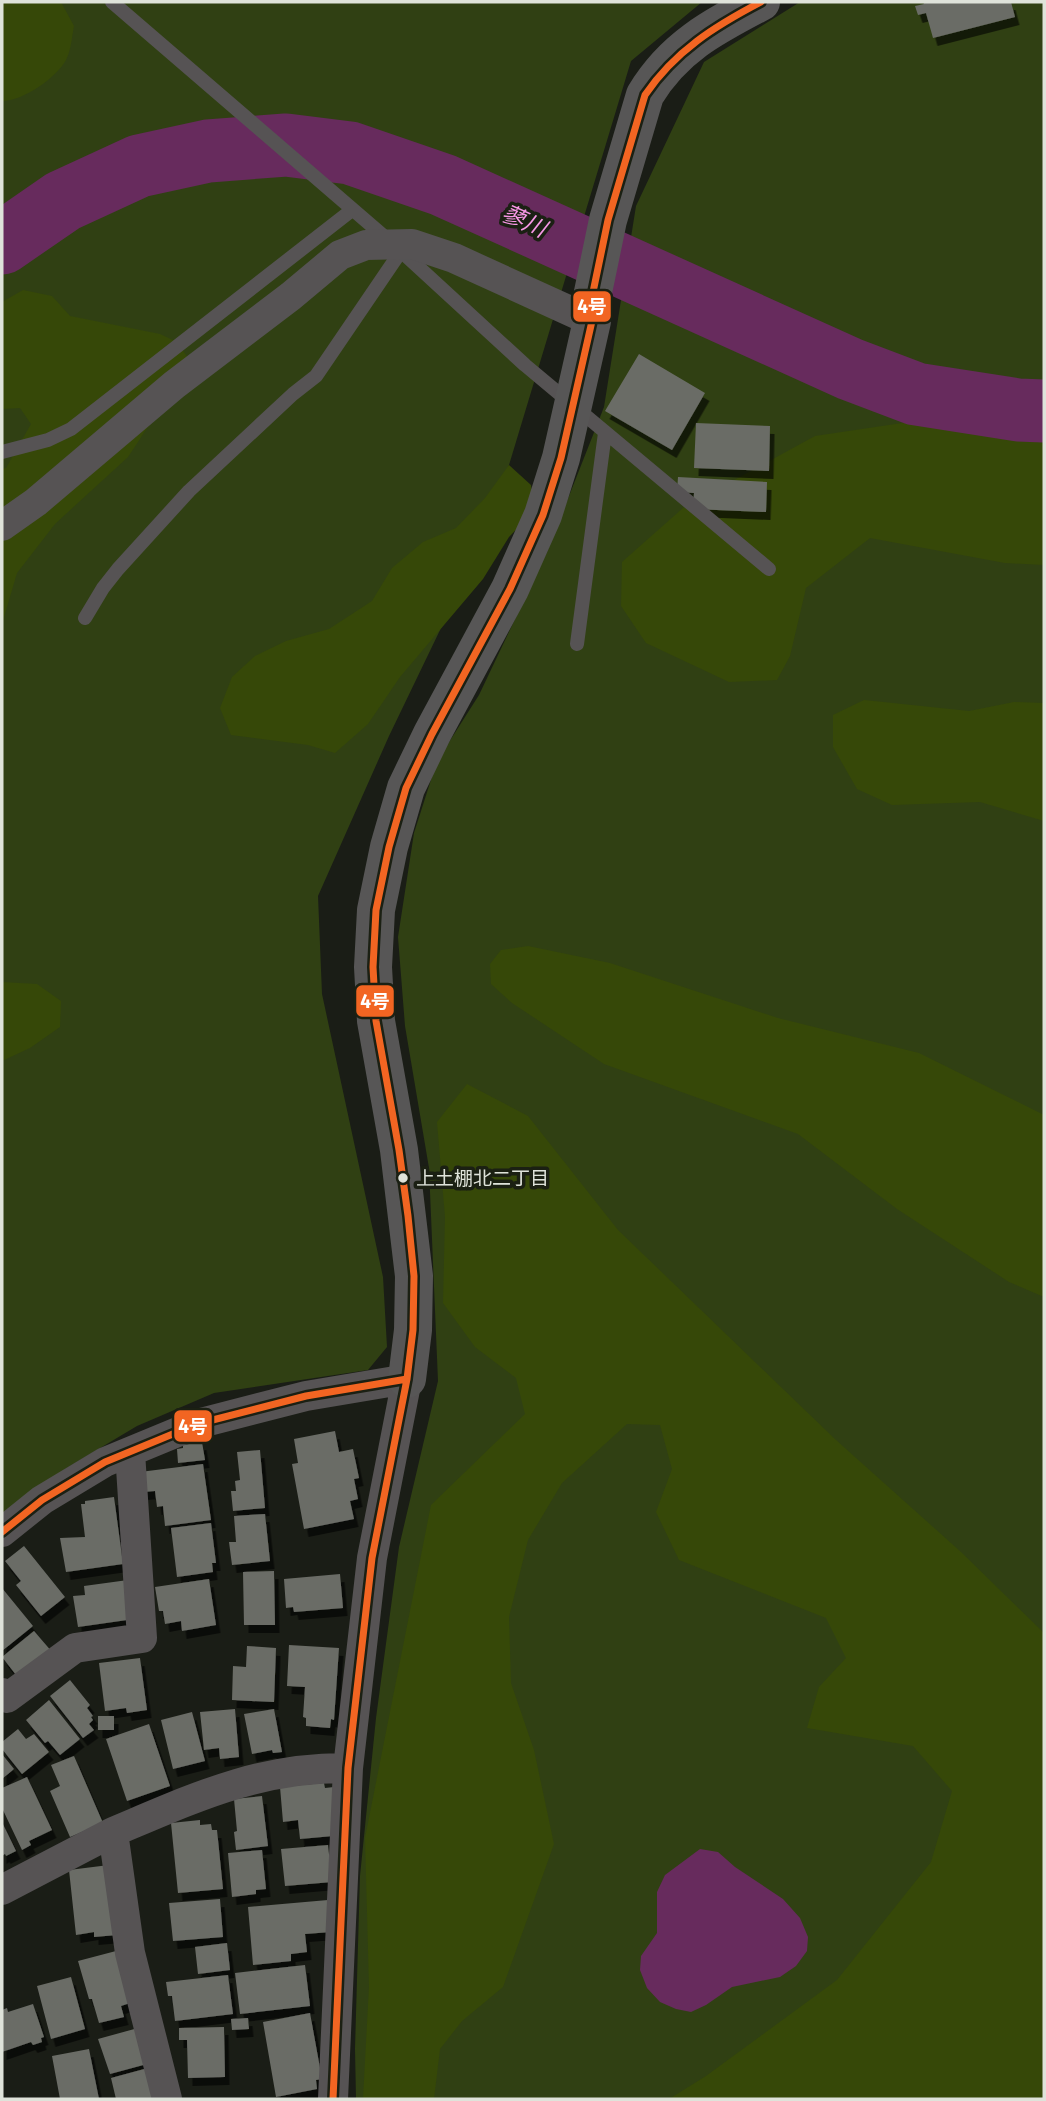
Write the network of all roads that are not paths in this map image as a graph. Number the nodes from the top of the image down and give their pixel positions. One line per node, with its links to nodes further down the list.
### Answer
1 (112, 2): 3 (lane)
2 (761, 2): 5 (street)
3 (352, 210): 4 (lane); 7 (lane)
4 (401, 251): 6 (lane); 10 (lane)
5 (592, 309): 8 (street); 12 (street)
6 (605, 433): 9 (lane); 11 (lane)
7 (2, 452)
8 (2, 526)
9 (769, 569)
10 (85, 618)
11 (577, 644)
12 (407, 1379): 13 (street); 16 (street)
13 (130, 1452): 14 (street); 15 (street)
14 (2, 1532)
15 (2, 1693)
16 (348, 1768): 17 (street); 20 (street)
17 (113, 1832): 18 (street); 19 (street)
18 (2, 1890)
19 (167, 2099)
20 (333, 2099)

